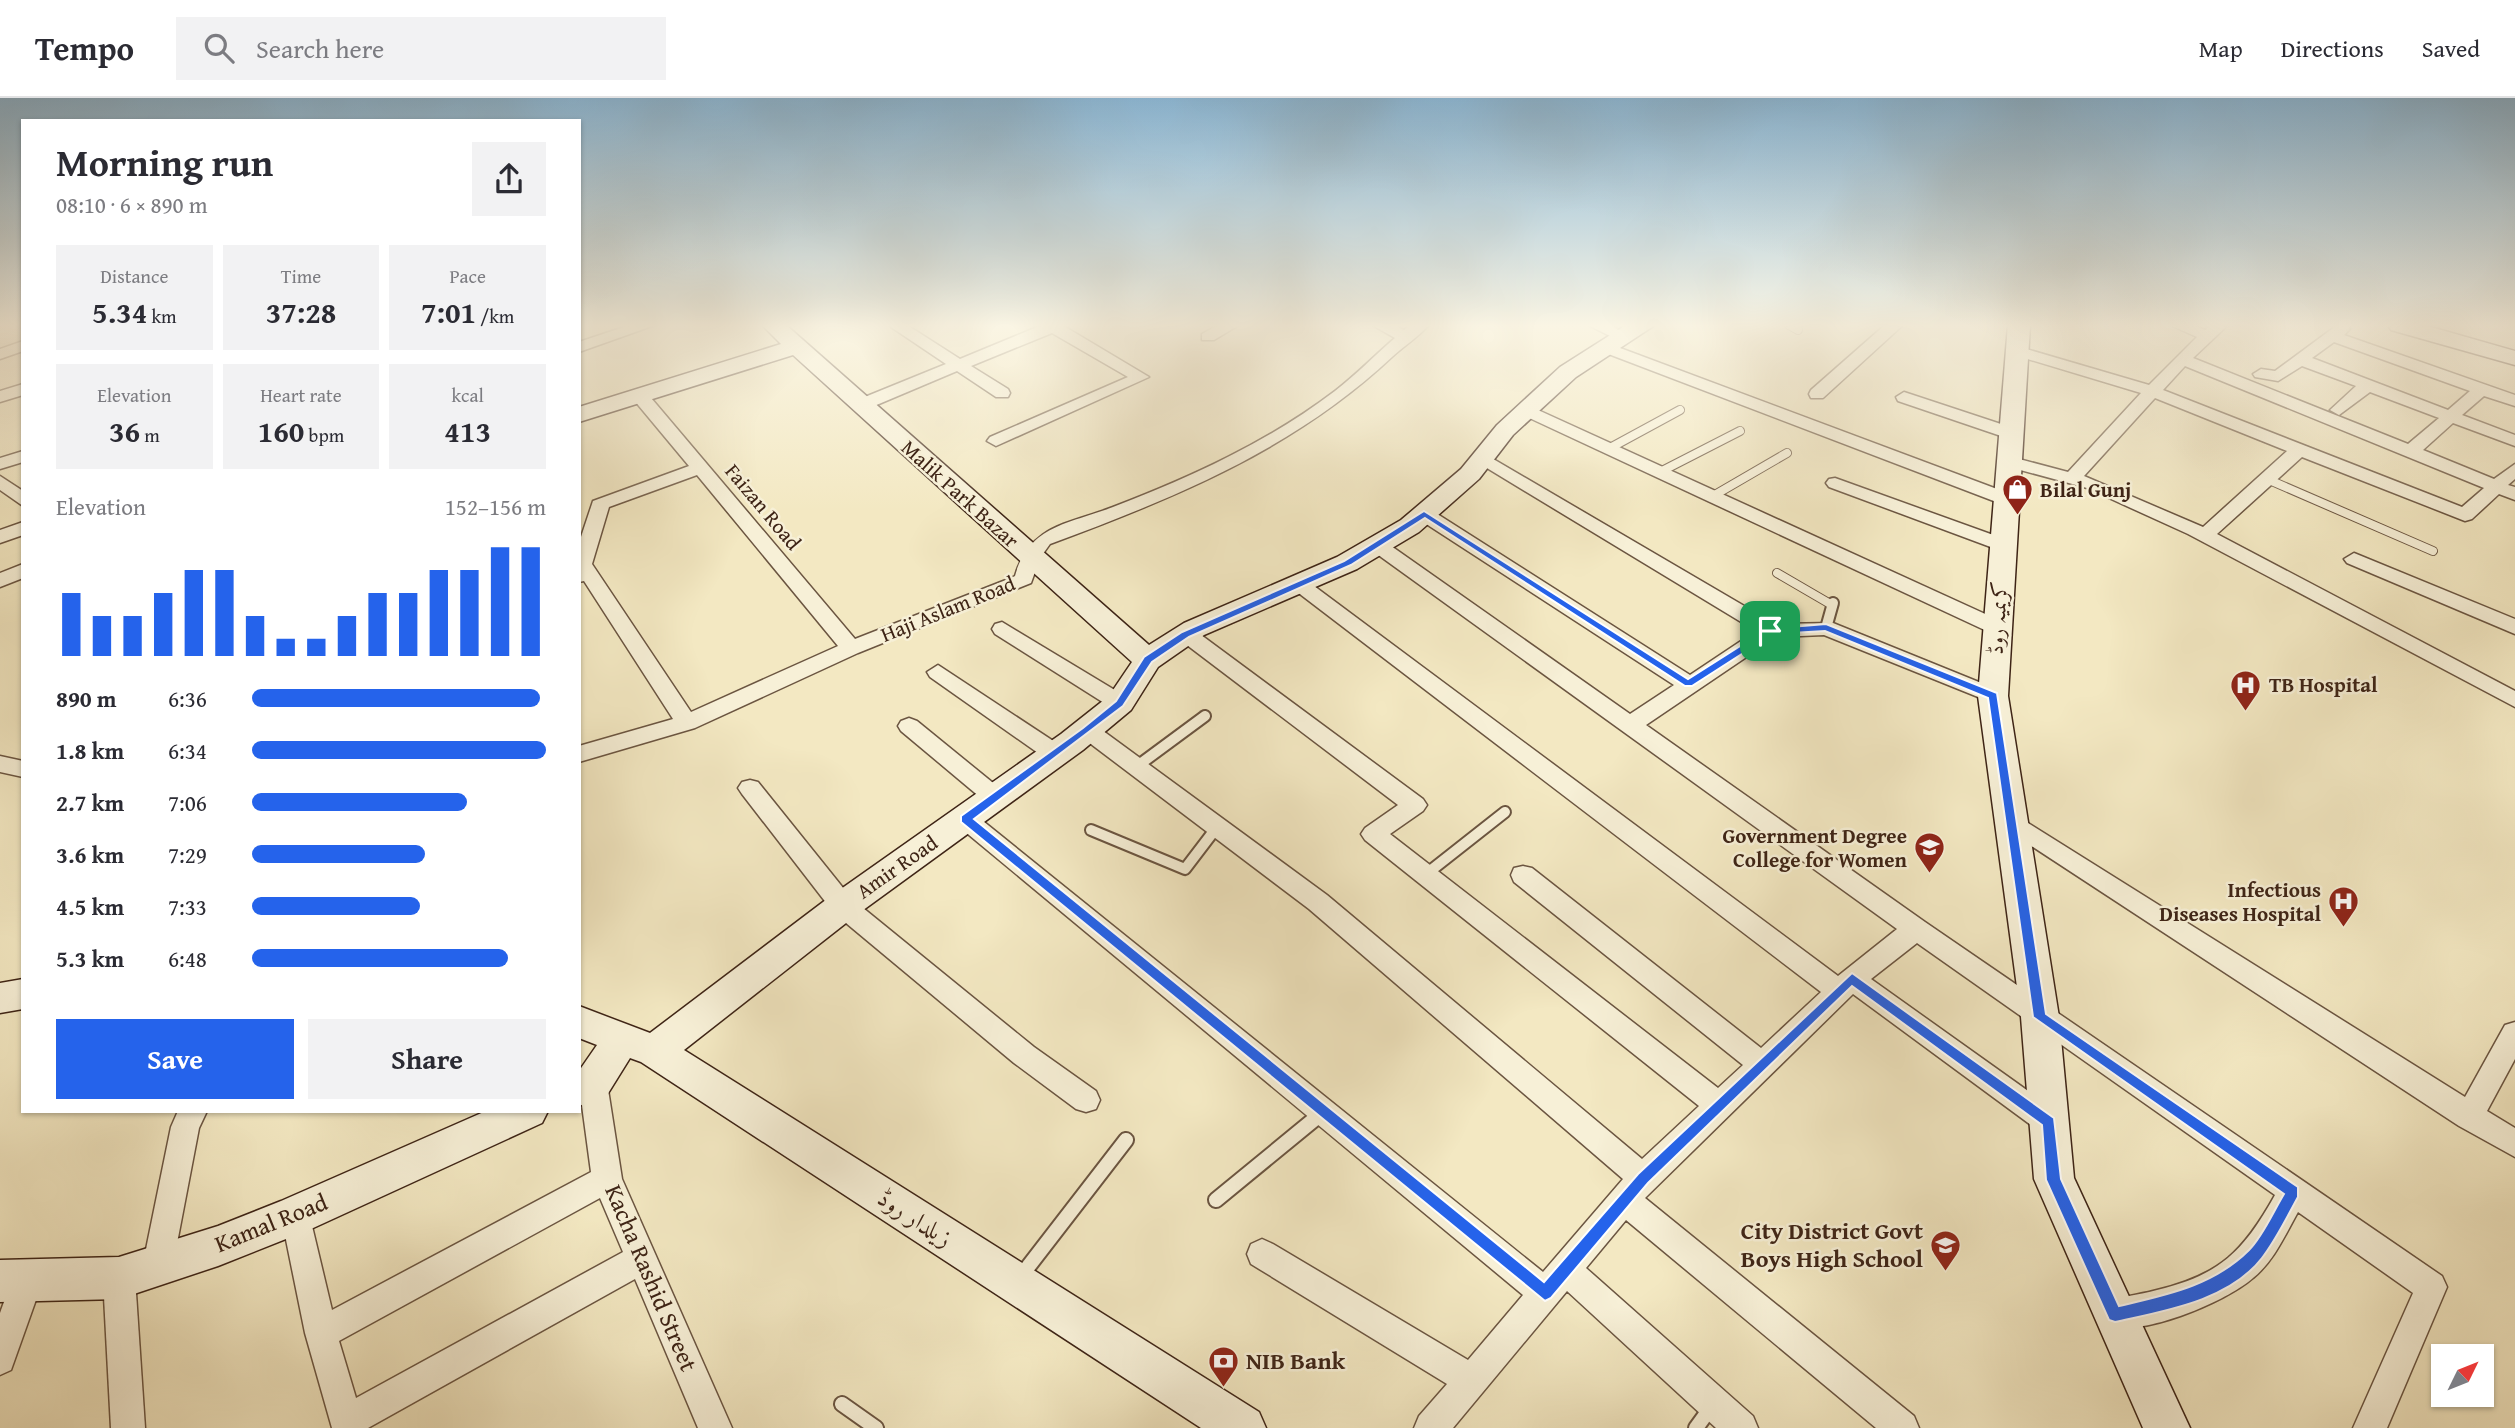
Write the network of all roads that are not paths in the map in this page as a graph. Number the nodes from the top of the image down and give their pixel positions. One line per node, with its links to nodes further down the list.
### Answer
1 (668, 387): 22 (street)
2 (842, 387): 26 (street, Malik Park Bazar)
3 (904, 387): 26 (street)
4 (993, 387): 20 (street)
5 (1118, 387): 33 (street)
6 (1350, 387): 62 (street, Haji Aslam Road)
7 (1552, 387): 27 (street, Amir Road)
8 (1732, 387): 54 (street)
9 (1825, 387): 21 (street)
10 (2013, 387): 35 (street, کریمیہ روڈ)
11 (2142, 387): 19 (street)
12 (2155, 387): 19 (street)
13 (2251, 387): 38 (street)
14 (2366, 387): 29 (street)
15 (2373, 387): 31 (street)
16 (2477, 387): 17 (street)
17 (2482, 389): 25 (street); 31 (street)
18 (21, 390): 23 (street)
19 (2151, 391): 37 (street); 46 (street)
20 (1002, 393)
21 (1817, 394)
22 (640, 396): 30 (street); 43 (street, Faizan Road)
23 (0, 397)
24 (1904, 397): 35 (street)
25 (2515, 401)
26 (861, 405): 62 (street, Malik Park Bazar)
27 (1527, 410): 36 (street); 41 (street, Amir Road)
28 (1680, 410): 36 (lane)
29 (2339, 410)
30 (581, 414)
31 (2453, 417): 34 (street); 38 (street)
32 (1740, 431): 45 (lane)
33 (996, 441)
34 (2515, 441)
35 (2009, 447): 46 (street); 54 (street, کریمیہ روڈ)
36 (1610, 448): 45 (street)
37 (2301, 448): 47 (street); 50 (street)
38 (2410, 452): 50 (street)
39 (1787, 453): 52 (lane)
40 (21, 457): 42 (street)
41 (1483, 458): 55 (street, Amir Road); 73 (street)
42 (0, 464)
43 (700, 468): 64 (street); 75 (street, Faizan Road)
44 (2515, 470): 50 (street)
45 (1660, 472): 52 (street)
46 (2072, 478): 57 (street)
47 (2267, 479): 57 (street); 61 (lane)
48 (0, 481): 53 (street)
49 (1835, 483): 60 (street)
50 (2495, 486): 51 (street)
51 (2515, 494)
52 (1713, 496): 71 (street)
53 (21, 499)
54 (2006, 499): 60 (street, کریمیہ روڈ)
55 (1424, 514): 59 (street, Amir Road); 78 (street)
56 (21, 529): 58 (street)
57 (2205, 535): 80 (street)
58 (0, 537)
59 (1377, 545): 68 (street, Amir Road); 84 (street)
60 (2003, 545): 71 (street, کریمیہ روڈ)
61 (2433, 551)
62 (1030, 557): 75 (street, Haji Aslam Road); 76 (street, Malik Park Bazar)
63 (2354, 559): 69 (street)
64 (581, 570): 83 (street)
65 (21, 571): 67 (street)
66 (1777, 573): 70 (lane)
67 (0, 581)
68 (1299, 584): 74 (street, Amir Road); 103 (street)
69 (2515, 627)
70 (1826, 628): 73 (street); 79 (street)
71 (1998, 628): 79 (street, کریمیہ روڈ)
72 (1002, 629): 81 (street)
73 (1770, 631): 78 (street)
74 (1186, 635): 76 (street, Amir Road); 100 (street)
75 (851, 648): 83 (street, Haji Aslam Road)
76 (1148, 660): 81 (street, Amir Road)
77 (938, 672): 88 (street)
78 (1688, 684): 84 (street)
79 (1993, 696): 96 (street, کریمیہ روڈ)
80 (2515, 700)
81 (1119, 703): 86 (street, Amir Road)
82 (1205, 716): 90 (lane)
83 (687, 723): 87 (street, Haji Aslam Road)
84 (1630, 725): 102 (street)
85 (909, 726): 93 (street)
86 (1087, 730): 88 (street, Amir Road); 90 (street)
87 (581, 753)
88 (1056, 754): 93 (street, Amir Road)
89 (0, 764): 91 (street)
90 (1136, 767): 97 (street)
91 (21, 769)
92 (750, 788): 101 (street)
93 (995, 797): 95 (street, Amir Road)
94 (1505, 812): 100 (lane)
95 (965, 819): 101 (street, Amir Road); 114 (street)
96 (2012, 822): 106 (street, کریمیہ روڈ); 117 (street)
97 (1217, 827): 98 (lane); 122 (street)
98 (1091, 830)
99 (1523, 875): 110 (street)
100 (1424, 876): 113 (street)
101 (842, 906): 109 (street, Amir Road); 112 (street)
102 (1916, 929): 103 (street); 106 (street)
103 (1845, 985): 110 (street); 118 (street)
104 (21, 994): 105 (street)
105 (0, 998)
106 (2040, 1017): 118 (street, کریمیہ روڈ); 123 (street)
107 (581, 1023): 109 (street, زیلدار روڈ)
108 (2515, 1033): 117 (street)
109 (638, 1045): 111 (street); 132 (street, زیلدار روڈ)
110 (1761, 1064): 113 (street)
111 (586, 1086): 121 (street, Kacha Rashid Street)
112 (1086, 1100)
113 (1719, 1105): 122 (street)
114 (1324, 1112): 124 (lane); 131 (street)
115 (192, 1113): 128 (street)
116 (523, 1113): 125 (street, Kamal Road)
117 (2469, 1117): 120 (street)
118 (2049, 1122): 133 (street, کریمیہ روڈ)
119 (1126, 1140): 132 (lane)
120 (2515, 1144)
121 (607, 1179): 127 (street, Kacha Rashid Street); 134 (street)
122 (1634, 1189): 131 (street); 145 (street)
123 (2293, 1192): 133 (street); 147 (street)
124 (1216, 1200)
125 (296, 1214): 128 (street, Kamal Road); 134 (street)
126 (1262, 1254): 136 (street)
127 (642, 1258): 134 (street); 140 (street, Kacha Rashid Street)
128 (158, 1264): 129 (street, Kamal Road)
129 (119, 1278): 130 (street, Kamal Road); 139 (street)
130 (13, 1280): 135 (street)
131 (1555, 1281): 136 (street); 138 (street)
132 (1016, 1283): 142 (street, زیلدار روڈ)
133 (2115, 1314): 146 (street, کریمیہ روڈ)
134 (321, 1333)
135 (0, 1359)
136 (1471, 1380): 143 (street)
137 (842, 1404): 141 (lane)
138 (1705, 1416): 144 (street)
139 (128, 1428)
140 (715, 1428)
141 (876, 1428)
142 (1243, 1428)
143 (1431, 1428)
144 (1741, 1428)
145 (1902, 1428)
146 (2167, 1428)
147 (2370, 1428)

